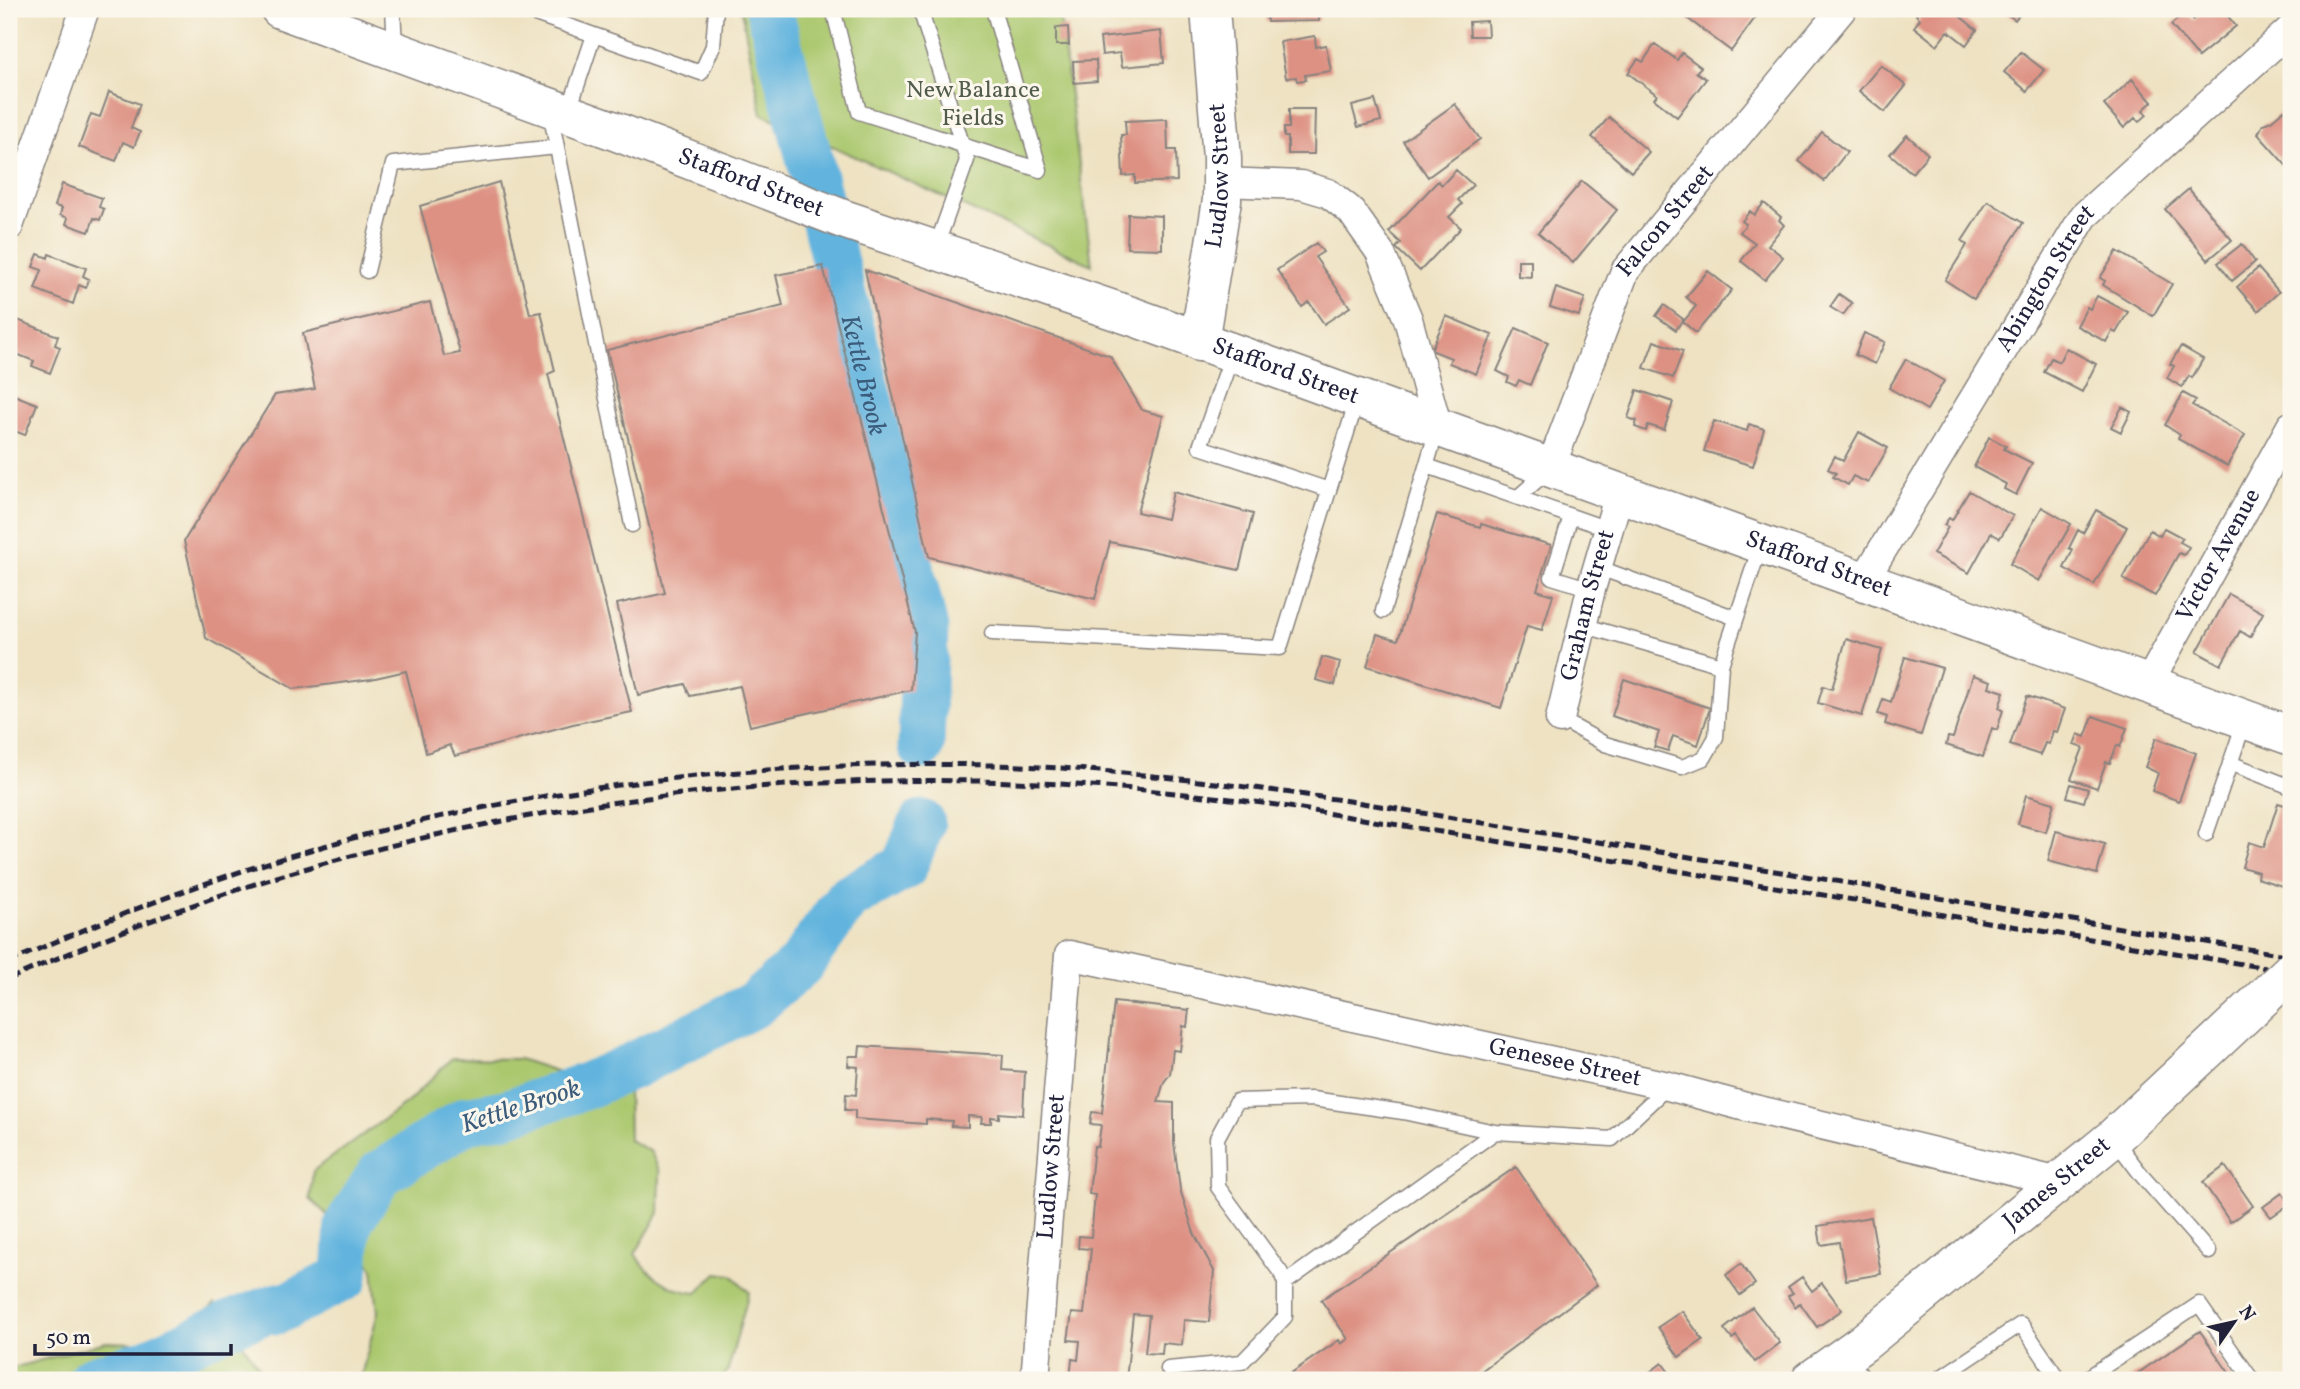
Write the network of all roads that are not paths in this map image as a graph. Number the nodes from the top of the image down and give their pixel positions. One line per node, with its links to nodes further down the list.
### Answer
1 (85, 9): 17 (street)
2 (280, 9): 13 (main road, Stafford Street)
3 (393, 9): 13 (lane)
4 (521, 9): 12 (lane)
5 (716, 9): 12 (lane)
6 (833, 9): 15 (lane)
7 (920, 9): 15 (lane)
8 (993, 9): 15 (lane)
9 (1210, 9): 16 (main road, Ludlow Street)
10 (1842, 9): 25 (street, Falcon Street)
11 (2291, 29): 33 (street, Abington Street)
12 (594, 35): 14 (lane)
13 (395, 51): 14 (main road, Stafford Street)
14 (558, 123): 18 (main road, Stafford Street); 19 (lane); 30 (lane)
15 (962, 145): 18 (lane)
16 (1222, 182): 20 (main road, Ludlow Street); 23 (street)
17 (9, 226)
18 (935, 250): 20 (main road, Stafford Street)
19 (367, 271)
20 (1216, 348): 21 (main road, Stafford Street); 26 (lane)
21 (1357, 399): 23 (main road, Stafford Street); 26 (lane)
22 (2291, 426): 39 (street, Victor Avenue)
23 (1438, 428): 24 (lane); 25 (main road, Stafford Street)
24 (1427, 466): 27 (lane); 34 (lane)
25 (1550, 470): 27 (lane); 28 (main road, Stafford Street)
26 (1329, 490): 37 (lane)
27 (1518, 497): 29 (lane)
28 (1613, 511): 29 (lane); 31 (main road, Stafford Street); 32 (street, Graham Street)
29 (1571, 516): 32 (lane)
30 (632, 525)
31 (1761, 545): 33 (main road, Stafford Street); 35 (lane)
32 (1594, 578): 35 (lane); 36 (street, Graham Street)
33 (1863, 582): 39 (main road, Stafford Street)
34 (1383, 611)
35 (1736, 618): 38 (lane)
36 (1582, 625): 38 (lane); 40 (street, Graham Street)
37 (992, 633)
38 (1721, 665): 40 (lane)
39 (2148, 684): 41 (main road, Stafford Street)
40 (1560, 719)
41 (2245, 719): 42 (main road, Stafford Street); 43 (lane)
42 (2291, 736)
43 (2230, 763): 44 (lane); 45 (lane)
44 (2291, 788)
45 (2206, 834)
46 (1069, 956): 48 (street, Genesee Street); 56 (street, Ludlow Street)
47 (2291, 971): 50 (main road, James Street, bridge)
48 (1668, 1086): 49 (lane); 51 (street, Genesee Street)
49 (1496, 1132): 53 (lane); 53 (lane)
50 (2113, 1138): 51 (main road, James Street); 52 (lane)
51 (2060, 1182): 54 (main road, James Street)
52 (2209, 1252)
53 (1285, 1283): 55 (lane)
54 (1855, 1368): 57 (main road, James Street)
55 (1168, 1369)
56 (1035, 1380)
57 (1811, 1380)
58 (1937, 1380): 59 (lane)
59 (2059, 1380)
60 (2084, 1380): 61 (lane)
61 (2252, 1380)

